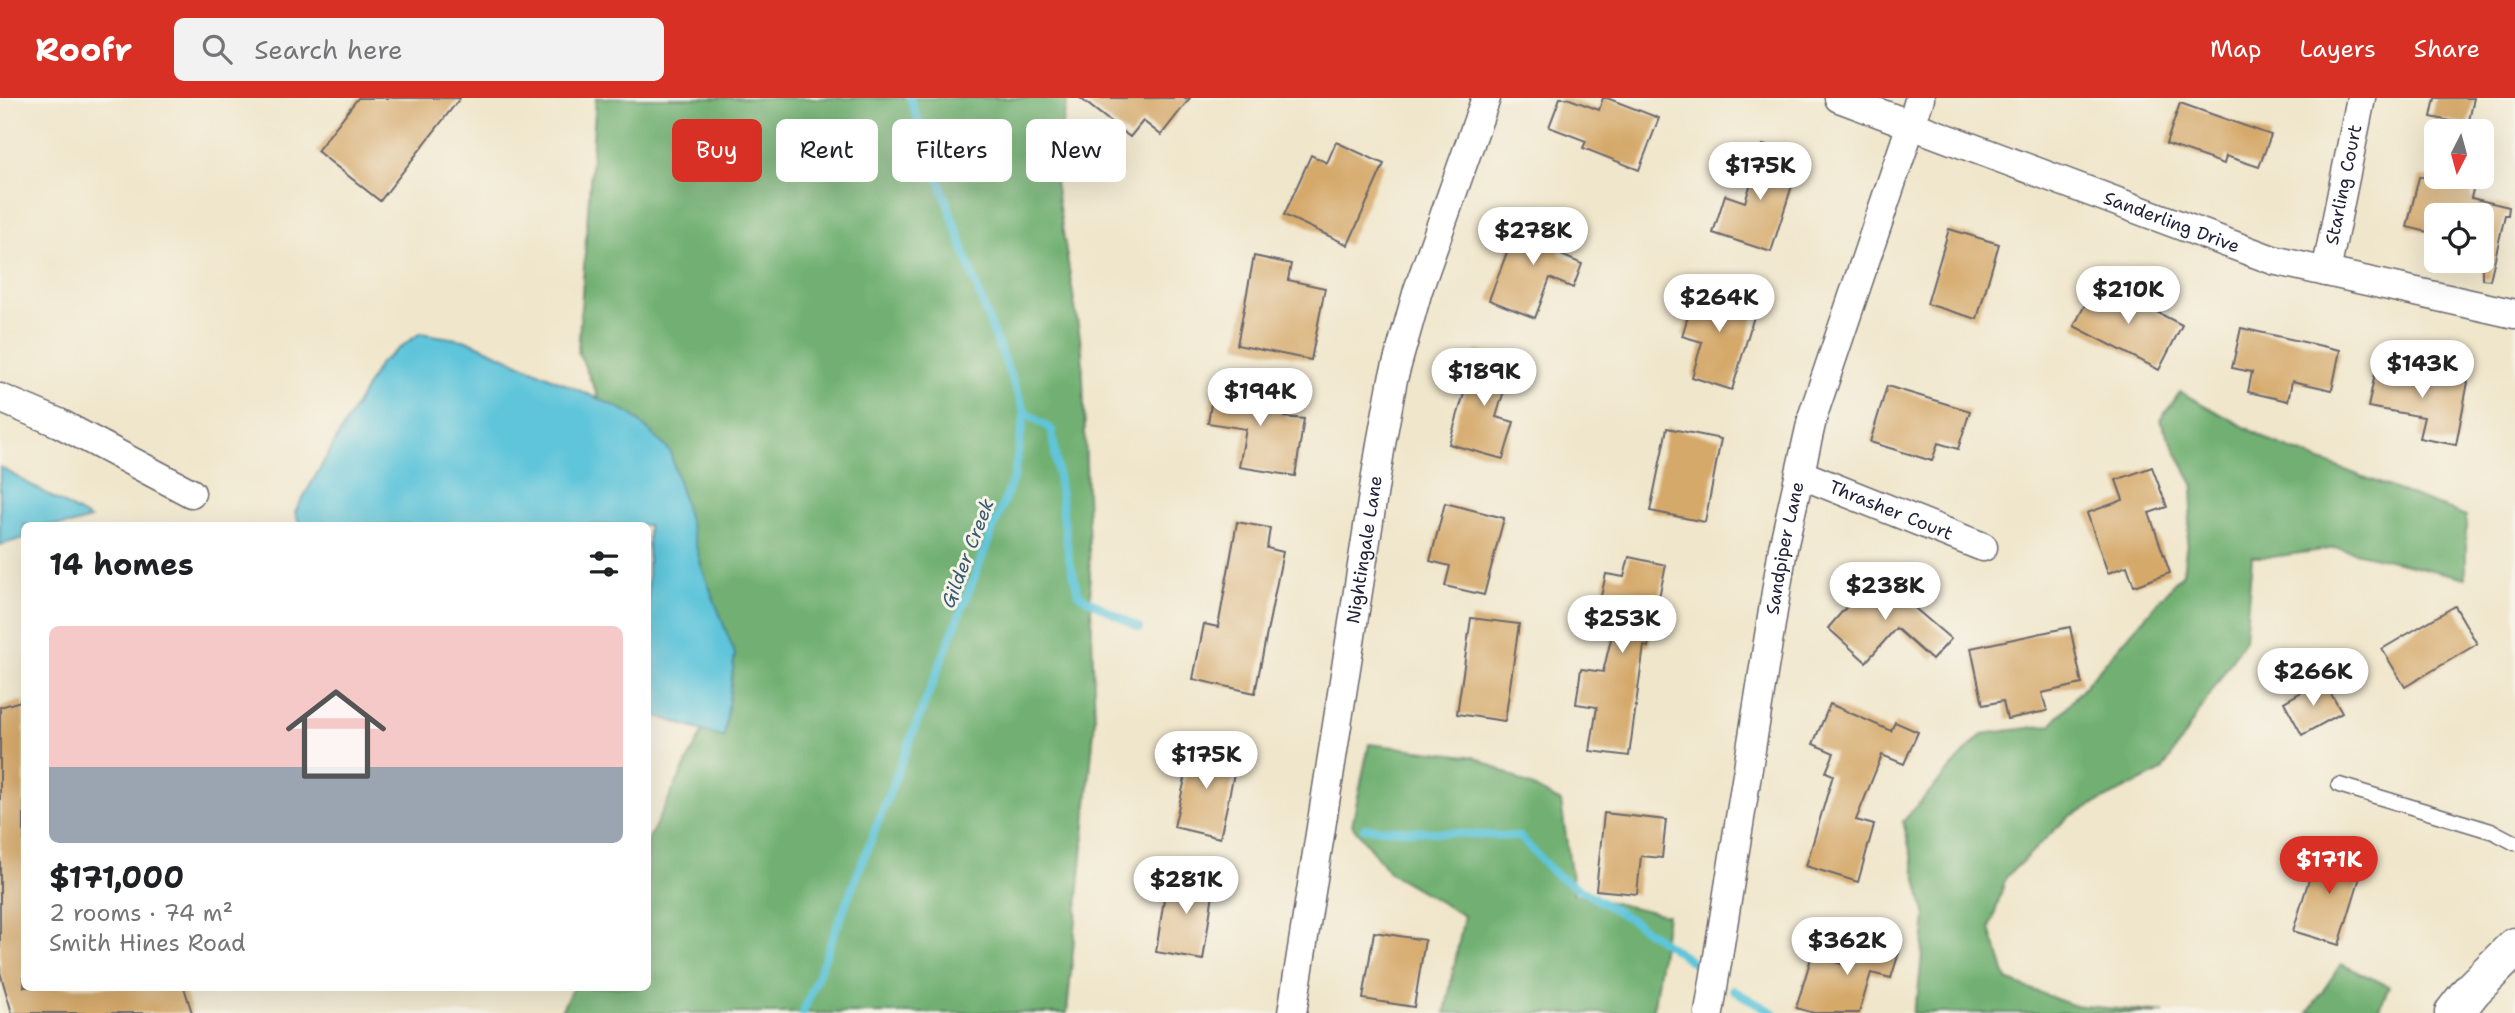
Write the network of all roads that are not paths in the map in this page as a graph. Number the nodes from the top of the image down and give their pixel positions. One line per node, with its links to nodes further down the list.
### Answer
1 (1486, 98): 15 (street, Nightingale Lane)
2 (1839, 98): 5 (street, Sanderling Drive)
3 (1920, 98): 5 (street, Sandpiper Lane)
4 (2361, 98): 6 (street, Starling Court)
5 (1912, 125): 6 (street, Sanderling Drive); 9 (street, Sandpiper Lane)
6 (2326, 272): 7 (street, Sanderling Drive)
7 (2515, 314)
8 (0, 398): 10 (street)
9 (1800, 474): 11 (street, Thrasher Court); 16 (street, Sandpiper Lane)
10 (191, 493)
11 (1983, 547)
12 (2339, 785): 13 (lane)
13 (2515, 842)
14 (2515, 947): 17 (street)
15 (1292, 1013)
16 (1709, 1013)
17 (2454, 1013)

